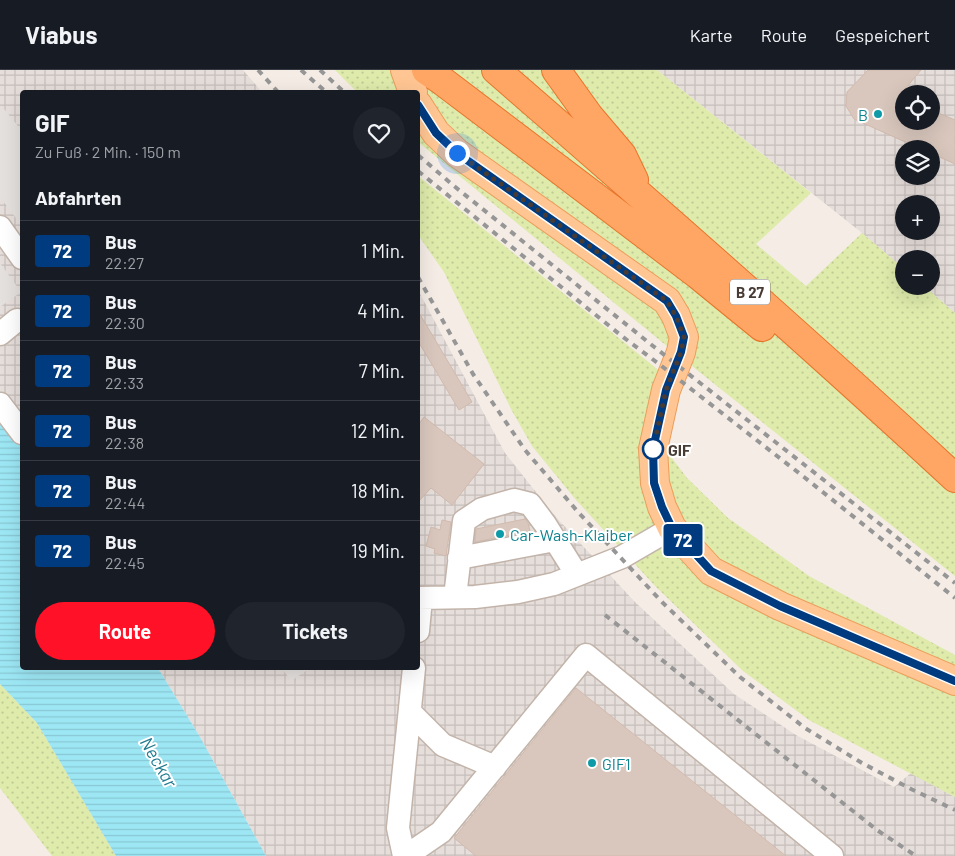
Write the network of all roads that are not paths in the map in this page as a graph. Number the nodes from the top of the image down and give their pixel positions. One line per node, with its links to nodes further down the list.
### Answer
1 (405, 70): 5 (main road)
2 (426, 70): 10 (highway)
3 (496, 70): 7 (highway, B 27)
4 (556, 70): 7 (highway)
5 (412, 90)
6 (420, 108): 14 (main road)
7 (643, 197): 10 (highway, B 27)
8 (0, 227): 9 (street)
9 (20, 255)
10 (856, 387): 13 (highway, B 27)
11 (0, 404): 12 (street)
12 (20, 430)
13 (955, 478)
14 (672, 528): 17 (street); 21 (main road)
15 (555, 540): 16 (street); 16 (street); 17 (street)
16 (459, 558): 18 (street)
17 (577, 575): 18 (street)
18 (455, 597): 19 (street)
19 (420, 598)
20 (414, 670): 22 (street)
21 (955, 681)
22 (410, 712): 23 (street); 24 (street)
23 (495, 767): 24 (street); 25 (street)
24 (417, 853)
25 (832, 856)

